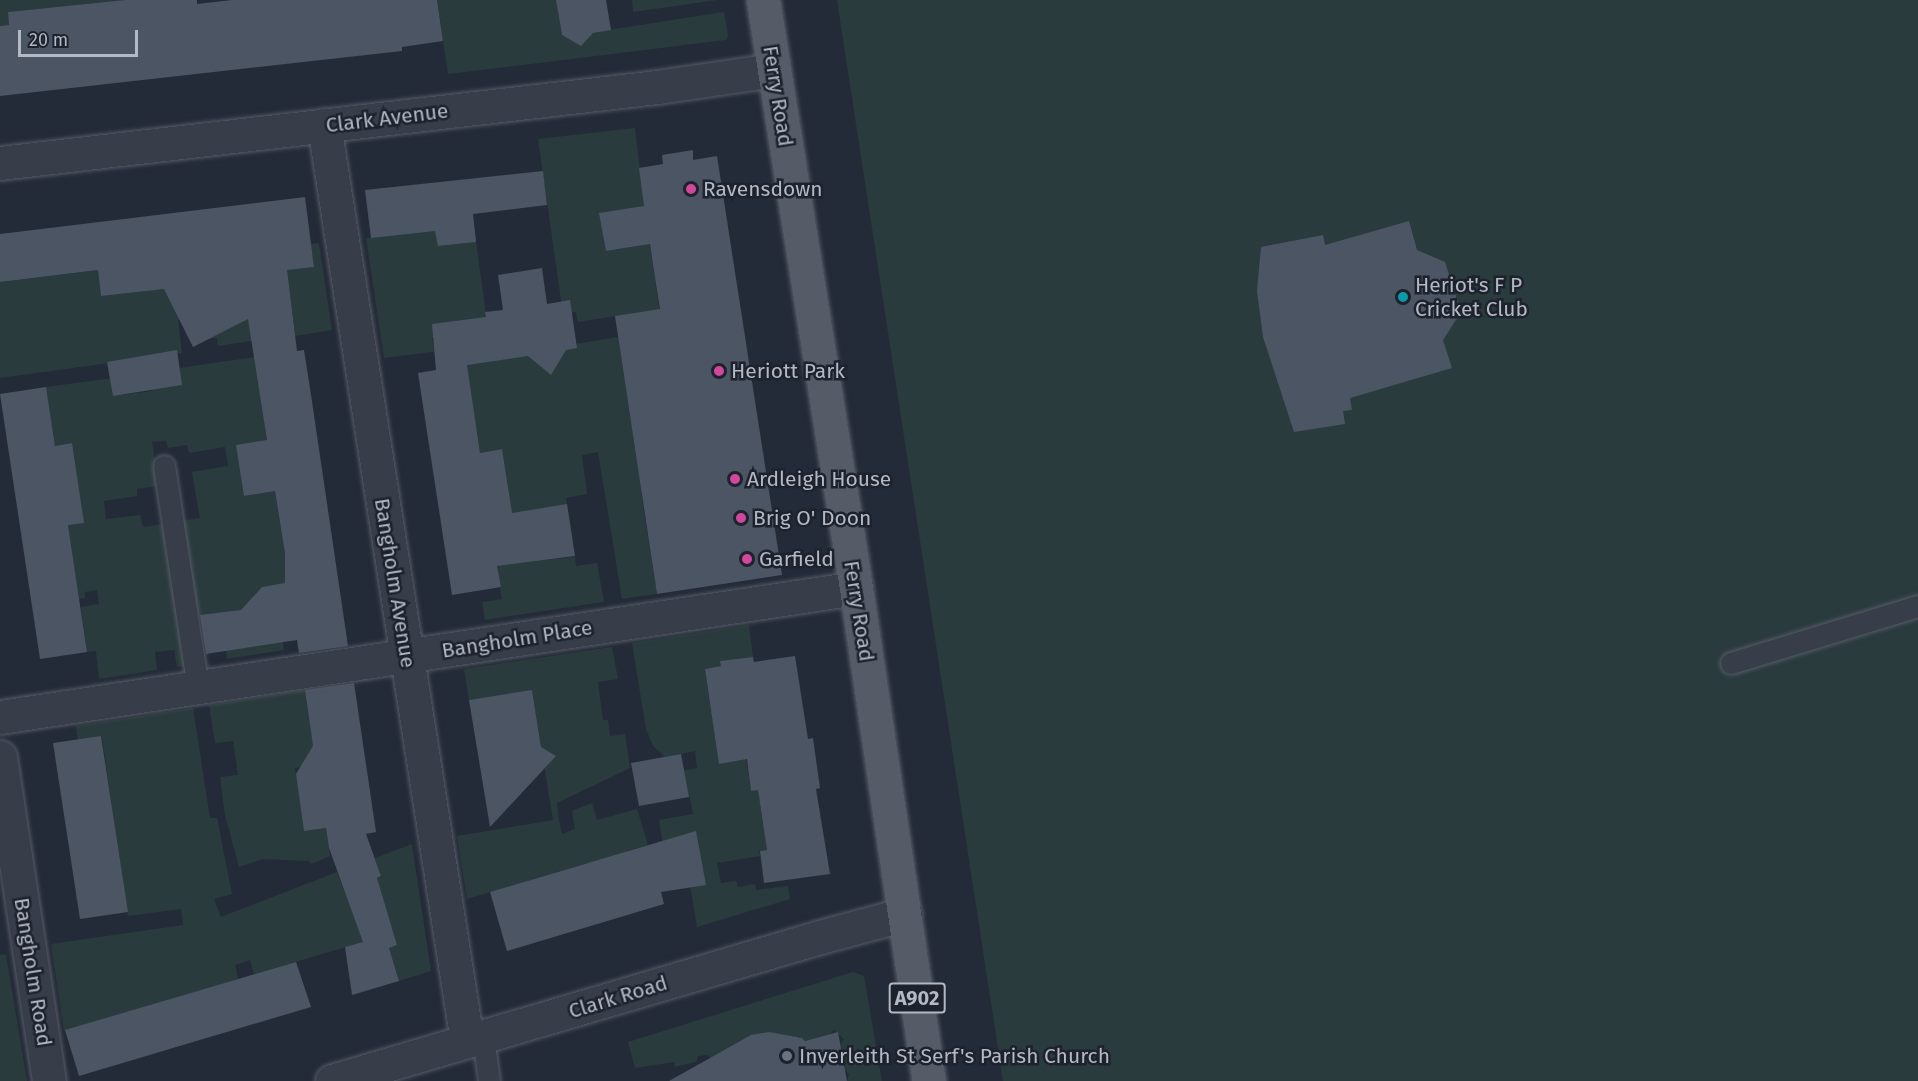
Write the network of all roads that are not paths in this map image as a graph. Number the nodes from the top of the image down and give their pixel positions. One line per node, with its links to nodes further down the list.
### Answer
1 (763, 0): 2 (main road, Ferry Road / A902)
2 (774, 70): 3 (street, Clark Avenue); 6 (main road, Ferry Road / A902)
3 (324, 125): 4 (street, Clark Avenue); 8 (street, Bangholm Avenue)
4 (0, 163)
5 (164, 466): 10 (lane)
6 (856, 588): 8 (street, Bangholm Place); 14 (main road, Ferry Road / A902)
7 (1918, 606): 9 (lane)
8 (406, 656): 10 (street, Bangholm Place); 15 (street, Bangholm Avenue)
9 (1731, 663)
10 (198, 687): 11 (street, Bangholm Place)
11 (0, 717)
12 (0, 757): 13 (street, Bangholm Road)
13 (4, 808): 16 (street, Bangholm Road)
14 (905, 915): 15 (street, Clark Road); 19 (main road, Ferry Road / A902)
15 (475, 1039): 17 (street, Clark Road); 18 (lane)
16 (49, 1081)
17 (332, 1081)
18 (489, 1081)
19 (929, 1081)

